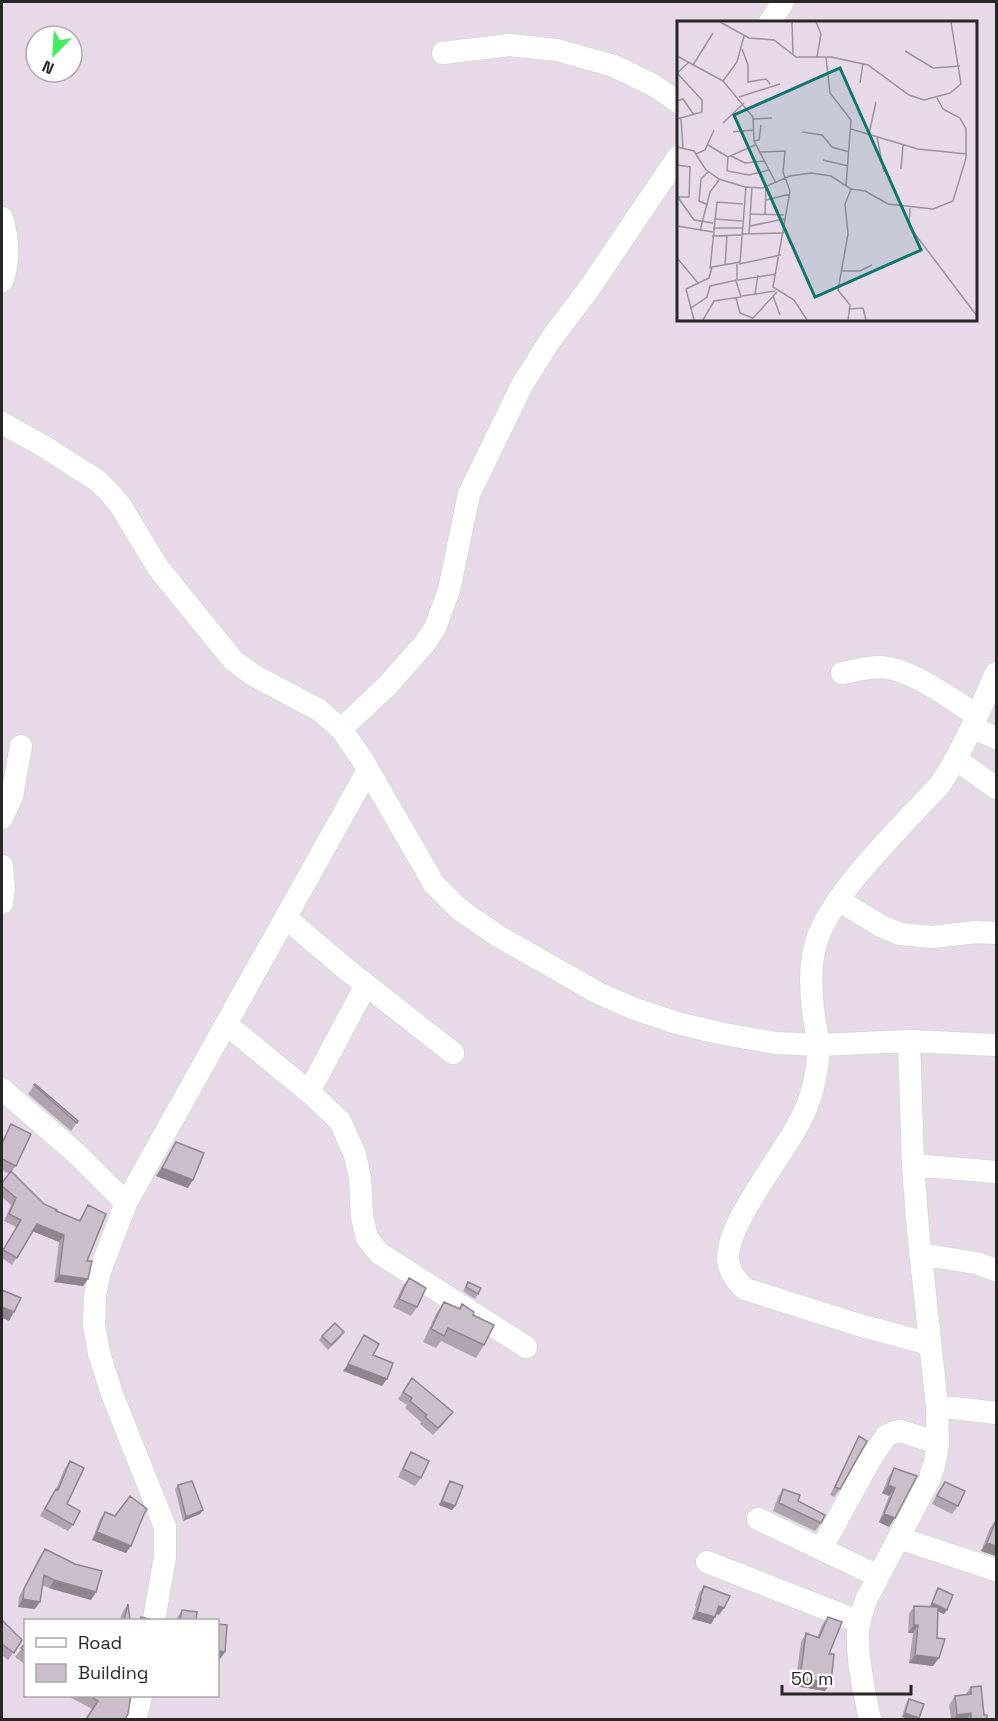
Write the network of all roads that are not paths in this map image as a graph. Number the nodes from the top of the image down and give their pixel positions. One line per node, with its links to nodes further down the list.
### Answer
1 (783, 2): 2 (street)
2 (771, 21)
3 (443, 53): 4 (street)
4 (677, 101)
5 (677, 158): 12 (street)
6 (2, 218): 7 (street)
7 (2, 281)
8 (2, 423): 12 (street)
9 (842, 673): 11 (street)
10 (996, 673): 11 (street)
11 (974, 721): 13 (street); 15 (street)
12 (341, 729): 16 (street)
13 (996, 738)
14 (21, 746): 18 (street)
15 (956, 759): 17 (street); 20 (street)
16 (368, 770): 22 (street); 27 (street)
17 (996, 788)
18 (2, 818)
19 (2, 866): 21 (street)
20 (838, 900): 23 (street); 27 (street)
21 (2, 903)
22 (286, 918): 24 (street); 25 (street)
23 (996, 933)
24 (366, 985): 29 (street); 30 (street)
25 (226, 1024): 30 (street); 34 (street)
26 (909, 1041): 27 (street); 28 (street); 32 (street)
27 (818, 1045): 37 (street)
28 (996, 1045)
29 (453, 1053)
30 (309, 1092): 38 (street)
31 (4, 1096): 34 (street)
32 (913, 1165): 33 (street); 35 (street)
33 (996, 1172)
34 (126, 1203): 48 (street)
35 (920, 1254): 36 (street); 37 (street)
36 (996, 1270)
37 (930, 1344): 39 (street)
38 (526, 1347)
39 (937, 1406): 40 (street); 41 (street)
40 (996, 1413)
41 (938, 1443): 43 (street); 44 (street)
42 (758, 1519): 44 (street)
43 (898, 1538): 46 (street); 47 (street)
44 (821, 1549): 47 (street)
45 (708, 1562): 49 (street)
46 (996, 1570)
47 (878, 1576): 49 (street)
48 (154, 1619)
49 (860, 1622): 52 (street)
50 (140, 1697): 51 (street)
51 (135, 1719)
52 (870, 1719)

